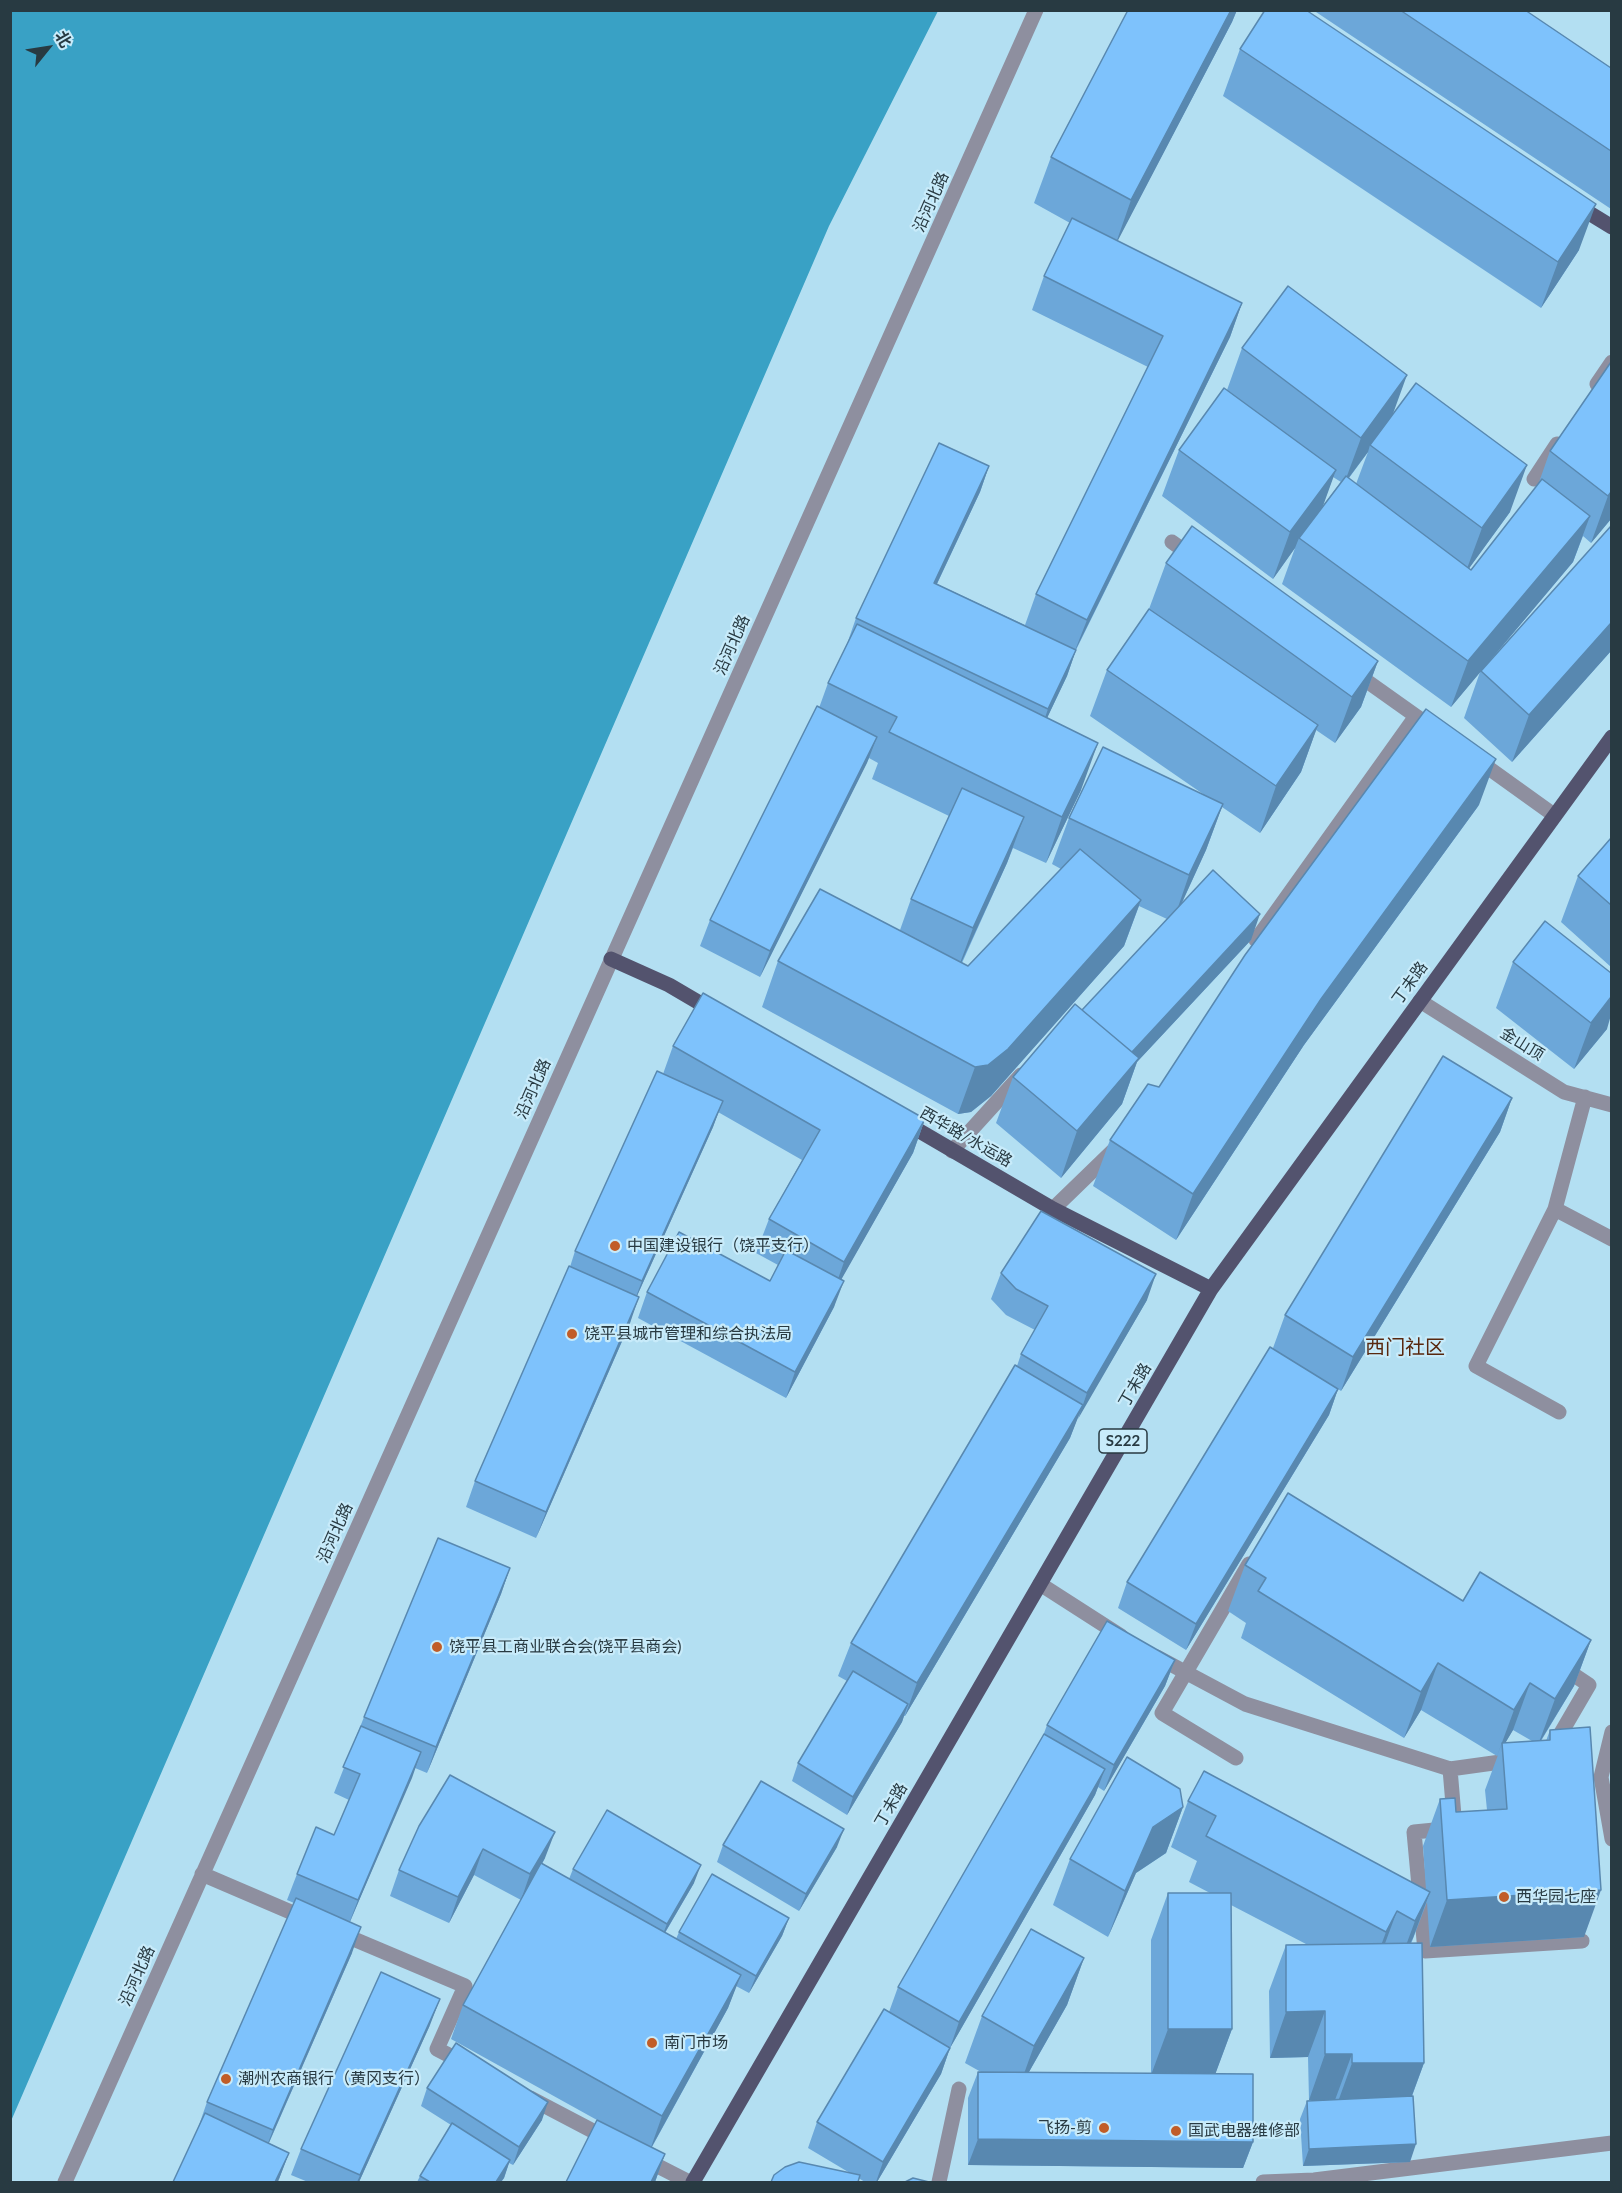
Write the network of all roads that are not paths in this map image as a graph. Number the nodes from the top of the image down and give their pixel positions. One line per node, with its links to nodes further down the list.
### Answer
1 (1036, 10): 17 (street, 沿河北路)
2 (1561, 195): 3 (main road)
3 (1611, 227)
4 (1611, 362): 5 (street)
5 (1590, 394)
6 (1566, 431): 7 (street)
7 (1534, 479)
8 (1172, 542): 9 (street)
9 (1201, 563)
10 (1338, 660): 11 (street)
11 (1416, 716): 12 (street); 16 (street)
12 (1434, 729)
13 (1611, 737): 15 (main road, 丁未路 / S222)
14 (1461, 748): 15 (street)
15 (1554, 815): 18 (main road, 丁未路 / S222)
16 (1248, 952)
17 (611, 959): 19 (main road); 41 (street, 沿河北路)
18 (1420, 1001): 21 (street, 金山顶); 29 (main road, 丁未路 / S222)
19 (730, 1020)
20 (1032, 1064): 25 (street)
21 (1585, 1097): 22 (street, 金山顶); 27 (street)
22 (1611, 1105)
23 (892, 1115): 25 (main road, 西华路/水运路)
24 (1128, 1136): 26 (street)
25 (952, 1151): 26 (main road, 西华路/水运路)
26 (1053, 1209): 29 (main road, 西华路/水运路)
27 (1555, 1209): 28 (street); 30 (street)
28 (1611, 1239)
29 (1211, 1289): 32 (main road, 丁未路 / S222)
30 (1560, 1412)
31 (1255, 1553): 34 (street)
32 (1040, 1584): 34 (street); 48 (main road, 丁未路 / S222)
33 (1552, 1660): 36 (street)
34 (1185, 1674): 37 (street); 39 (street)
35 (1611, 1732): 40 (street)
36 (1548, 1755)
37 (1236, 1758)
38 (1526, 1758): 39 (street)
39 (1450, 1769): 42 (street)
40 (1611, 1839)
41 (202, 1874): 43 (street); 47 (street, 沿河北路)
42 (1582, 1941)
43 (479, 2071)
44 (959, 2089): 49 (street)
45 (521, 2093): 48 (street)
46 (1611, 2143): 50 (street)
47 (65, 2182)
48 (691, 2182)
49 (939, 2182)
50 (1263, 2182)

